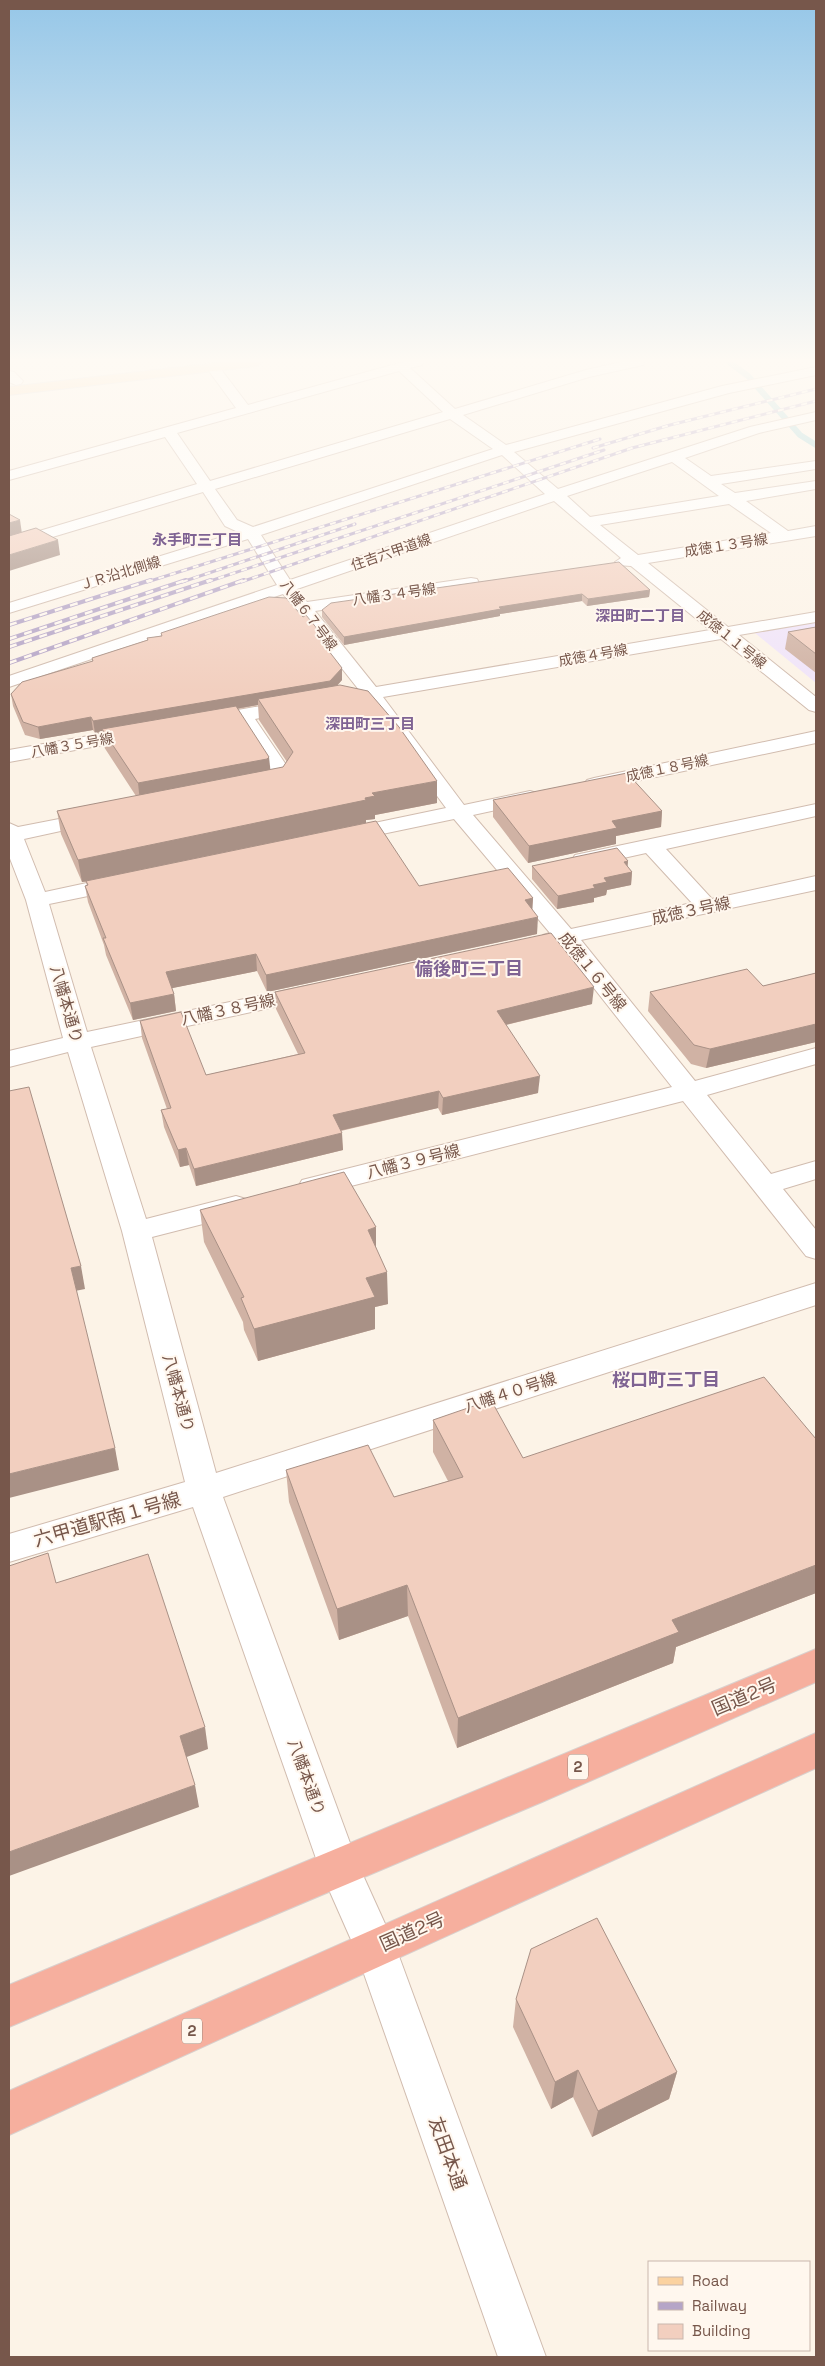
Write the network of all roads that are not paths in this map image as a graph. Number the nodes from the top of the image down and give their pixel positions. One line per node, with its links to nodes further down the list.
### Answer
1 (22, 472): 9 (street)
2 (197, 472): 12 (street)
3 (254, 472): 12 (street)
4 (436, 472): 17 (street, ＪＲ沿北側線)
5 (530, 472): 13 (street, 成徳１１号線)
6 (626, 472): 13 (street, 住吉六甲道線)
7 (696, 472): 10 (street)
8 (766, 472): 10 (street)
9 (9, 476)
10 (709, 481): 14 (street)
11 (816, 484): 14 (street)
12 (207, 486): 17 (street); 19 (street)
13 (556, 495): 15 (street, 成徳１１号線); 23 (street, 住吉六甲道線)
14 (733, 498): 15 (street); 18 (street)
15 (586, 522): 20 (street, 成徳１１号線)
16 (816, 531): 18 (street, 成徳１３号線)
17 (252, 533): 23 (street, 八幡６７号線); 24 (street, ＪＲ沿北側線)
18 (785, 536): 20 (street, 成徳１３号線)
19 (9, 545)
20 (635, 560): 21 (street); 27 (street, 成徳１１号線)
21 (606, 564)
22 (488, 581): 25 (street, 八幡３４号線)
23 (287, 588): 25 (street, 八幡６７号線); 28 (street, 住吉六甲道線)
24 (9, 608)
25 (302, 608): 29 (street, 八幡６７号線)
26 (816, 617): 27 (street, 成徳４号線)
27 (725, 633): 29 (street, 成徳４号線); 32 (street, 成徳１１号線)
28 (9, 682)
29 (371, 693): 30 (street); 42 (street, 成徳１６号線)
30 (332, 700)
31 (312, 703): 33 (street)
32 (816, 706)
33 (244, 716): 34 (street); 39 (street)
34 (185, 726)
35 (156, 730): 37 (street, 八幡３５号線)
36 (816, 737): 38 (street, 成徳１８号線)
37 (9, 756)
38 (575, 788)
39 (240, 790)
40 (546, 794): 42 (street)
41 (816, 810): 46 (street)
42 (460, 812): 44 (street); 52 (street, 成徳１６号線)
43 (116, 814): 45 (street)
44 (325, 840)
45 (12, 844): 50 (street, 八幡本通り)
46 (651, 845): 47 (street); 51 (street)
47 (559, 865)
48 (142, 878): 50 (street)
49 (816, 882): 51 (street, 成徳３号線)
50 (37, 900): 55 (street, 八幡本通り)
51 (707, 906): 52 (street, 成徳３号線)
52 (566, 937): 53 (street); 58 (street, 成徳１６号線)
53 (527, 945)
54 (331, 987): 55 (street, 八幡３８号線)
55 (77, 1042): 57 (street, 八幡３８号線); 63 (street, 八幡本通り)
56 (816, 1056): 58 (street, 八幡３９号線)
57 (9, 1059)
58 (690, 1091): 60 (street, 成徳１６号線); 61 (street, 八幡３９号線)
59 (816, 1170): 60 (street)
60 (765, 1185): 64 (street, 成徳１６号線)
61 (289, 1193)
62 (260, 1200): 63 (street)
63 (136, 1231): 66 (street, 八幡本通り)
64 (816, 1249)
65 (816, 1294): 66 (street, 八幡４０号線)
66 (204, 1490): 67 (street, 六甲道駅南１号線); 70 (street, 八幡本通り)
67 (9, 1548)
68 (816, 1665): 70 (highway, 国道2号 / 2)
69 (816, 1750): 71 (highway, 国道2号 / 2)
70 (339, 1867): 71 (street, 八幡本通り); 72 (highway, 国道2号 / 2)
71 (375, 1948): 73 (highway, 国道2号 / 2); 74 (street, 友田本通)
72 (9, 2006)
73 (9, 2114)
74 (522, 2357)

